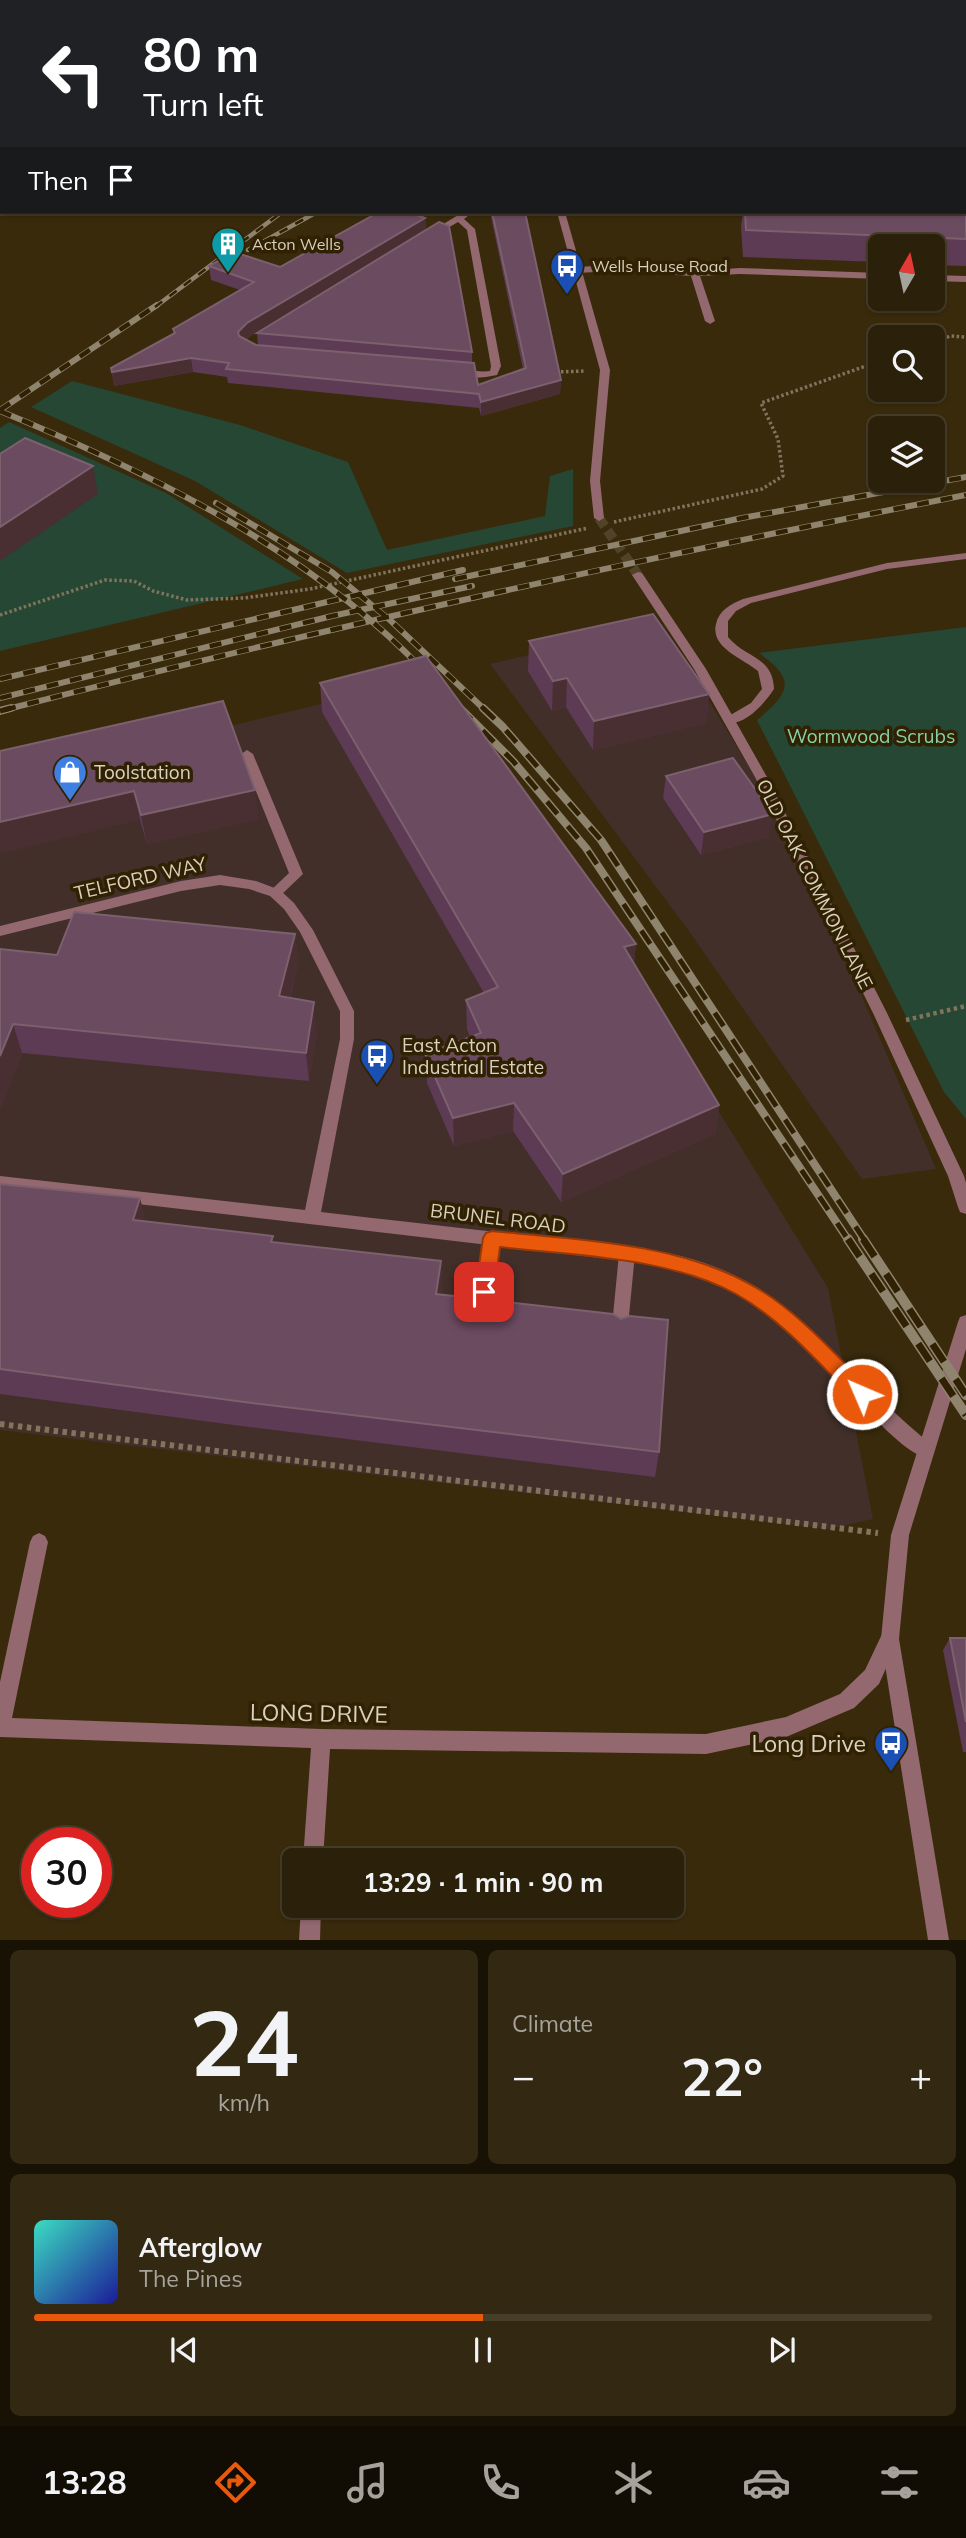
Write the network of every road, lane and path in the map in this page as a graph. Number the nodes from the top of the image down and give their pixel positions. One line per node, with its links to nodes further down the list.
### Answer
1 (465, 214): 3 (street)
2 (562, 214): 5 (street)
3 (458, 218): 4 (street); 15 (street)
4 (424, 239)
5 (577, 270): 6 (street); 18 (street)
6 (695, 274): 7 (street); 10 (street)
7 (868, 276)
8 (945, 278): 9 (street)
9 (966, 279)
10 (710, 321)
11 (966, 337): 12 (path)
12 (945, 338)
13 (868, 365): 17 (path)
14 (589, 371): 16 (path)
15 (443, 372)
16 (552, 373)
17 (761, 403)
18 (599, 518)
19 (966, 556): 23 (street)
20 (378, 574): 22 (path)
21 (638, 575): 23 (street, OLD OAK COMMON LANE)
22 (0, 615)
23 (731, 720): 28 (street, OLD OAK COMMON LANE)
24 (247, 754): 25 (street)
25 (275, 893): 26 (street, TELFORD WAY); 32 (street)
26 (0, 931)
27 (966, 1006): 28 (path)
28 (884, 1023): 29 (street, OLD OAK COMMON LANE)
29 (961, 1181): 31 (street, OLD OAK COMMON LANE)
30 (0, 1182): 32 (street, BRUNEL ROAD)
31 (966, 1207)
32 (312, 1217): 33 (street, BRUNEL ROAD)
33 (492, 1238): 34 (street, BRUNEL ROAD); 35 (street)
34 (627, 1254): 37 (street); 39 (street, BRUNEL ROAD)
35 (480, 1318)
36 (966, 1322): 39 (street)
37 (619, 1336)
38 (0, 1424): 40 (path)
39 (925, 1450): 40 (street)
40 (901, 1535): 42 (street)
41 (38, 1542): 43 (street, LONG DRIVE)
42 (890, 1639): 44 (street, LONG DRIVE); 48 (street)
43 (0, 1727): 44 (street, LONG DRIVE)
44 (321, 1739): 45 (street)
45 (314, 1848)
46 (310, 1918): 47 (street)
47 (309, 1940)
48 (939, 1940)

